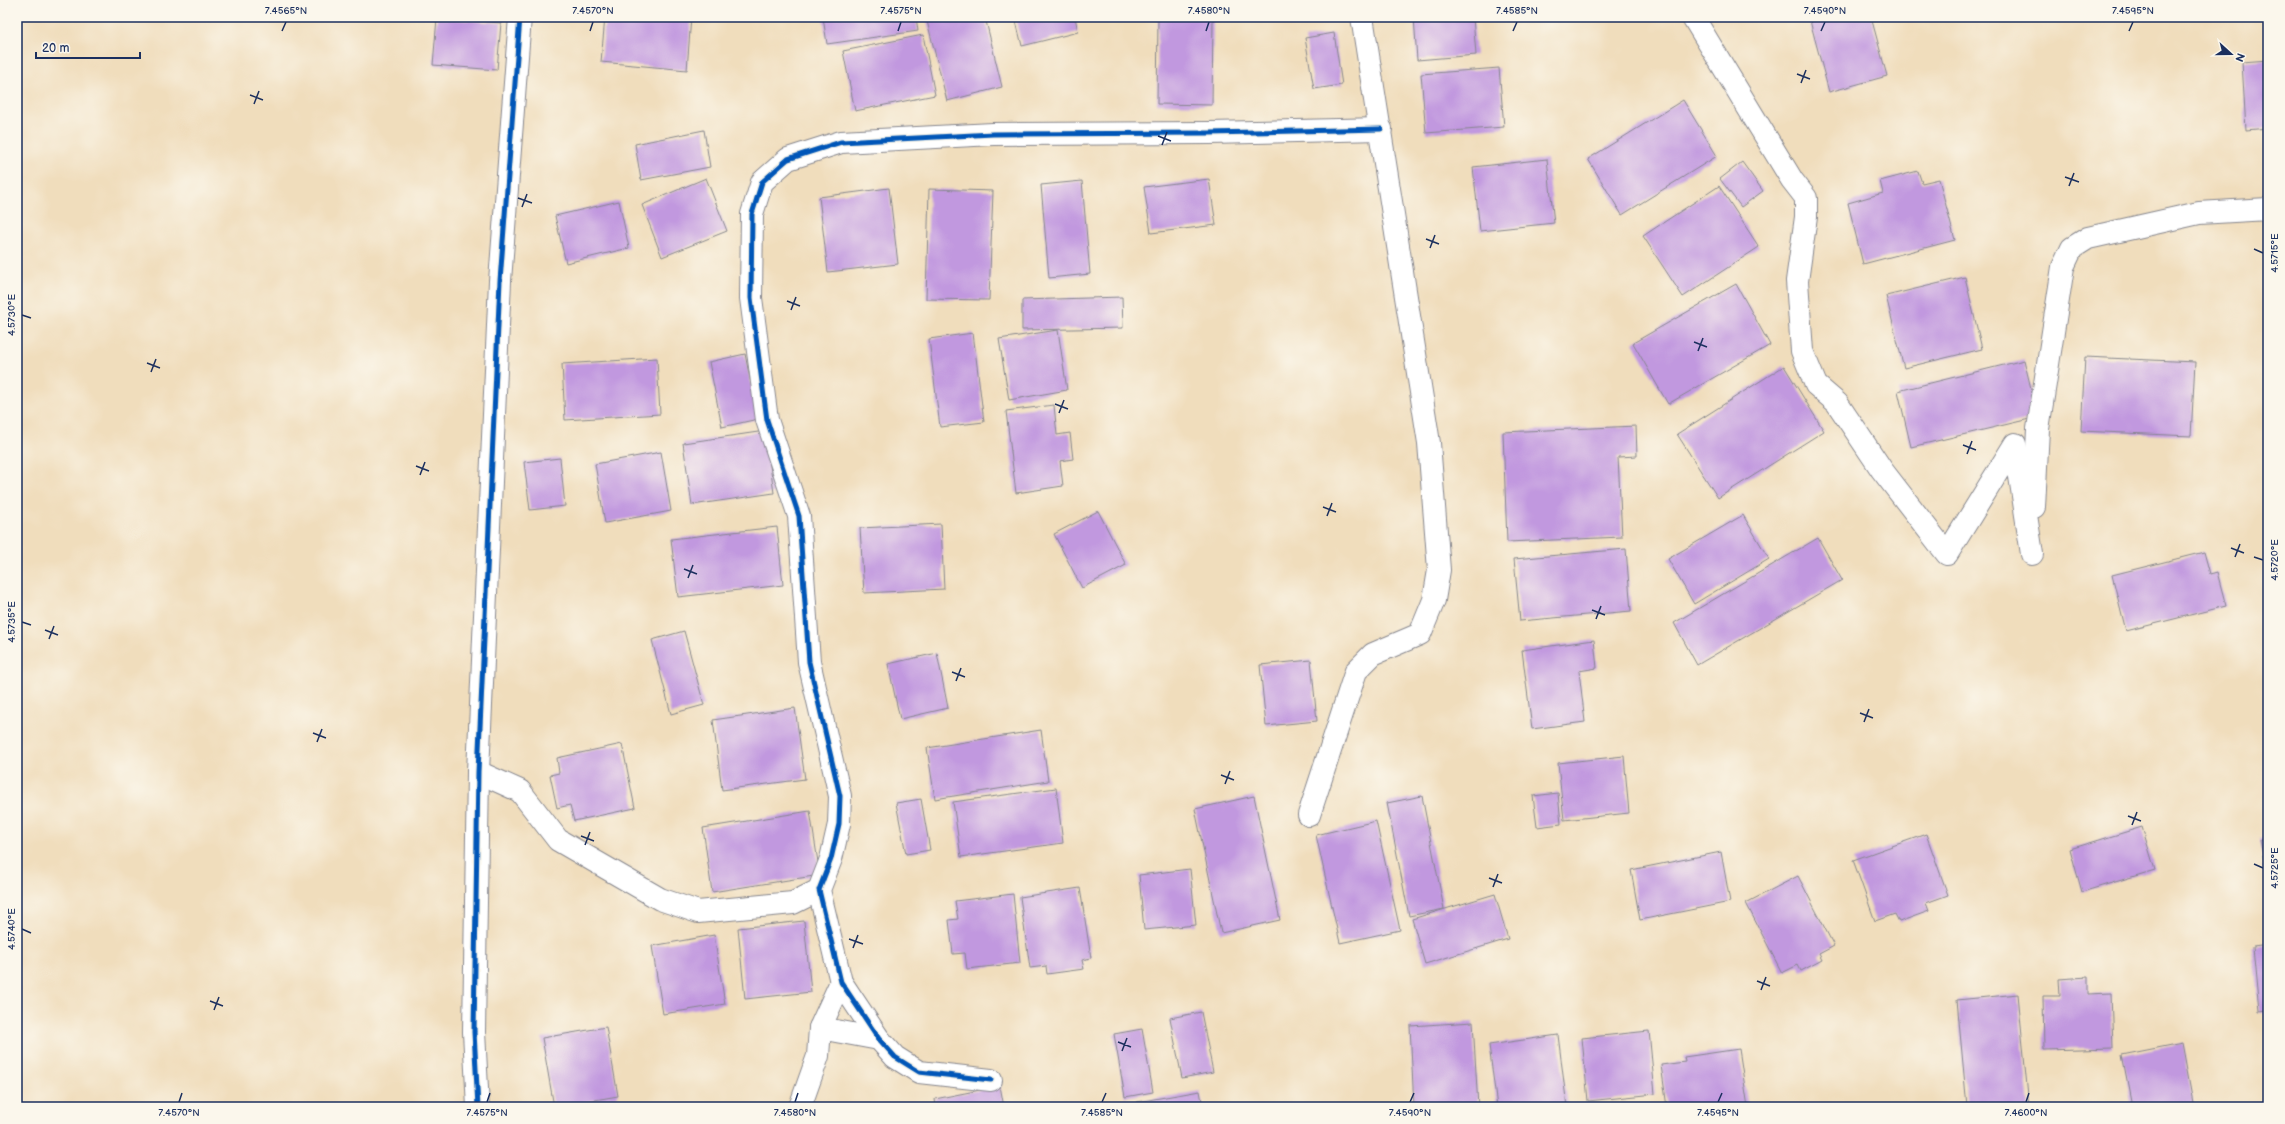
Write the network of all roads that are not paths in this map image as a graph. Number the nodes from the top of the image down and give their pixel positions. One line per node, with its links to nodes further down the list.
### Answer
1 (520, 17): 6 (street)
2 (1362, 17): 4 (street)
3 (1693, 17): 5 (street)
4 (1381, 129): 7 (street); 8 (street)
5 (2268, 208)
6 (478, 772): 8 (street); 13 (street)
7 (1309, 815)
8 (819, 890): 9 (street)
9 (841, 982): 10 (street); 11 (street)
10 (820, 1028): 11 (street); 14 (street)
11 (879, 1039): 12 (street)
12 (991, 1080)
13 (478, 1107)
14 (800, 1107)

